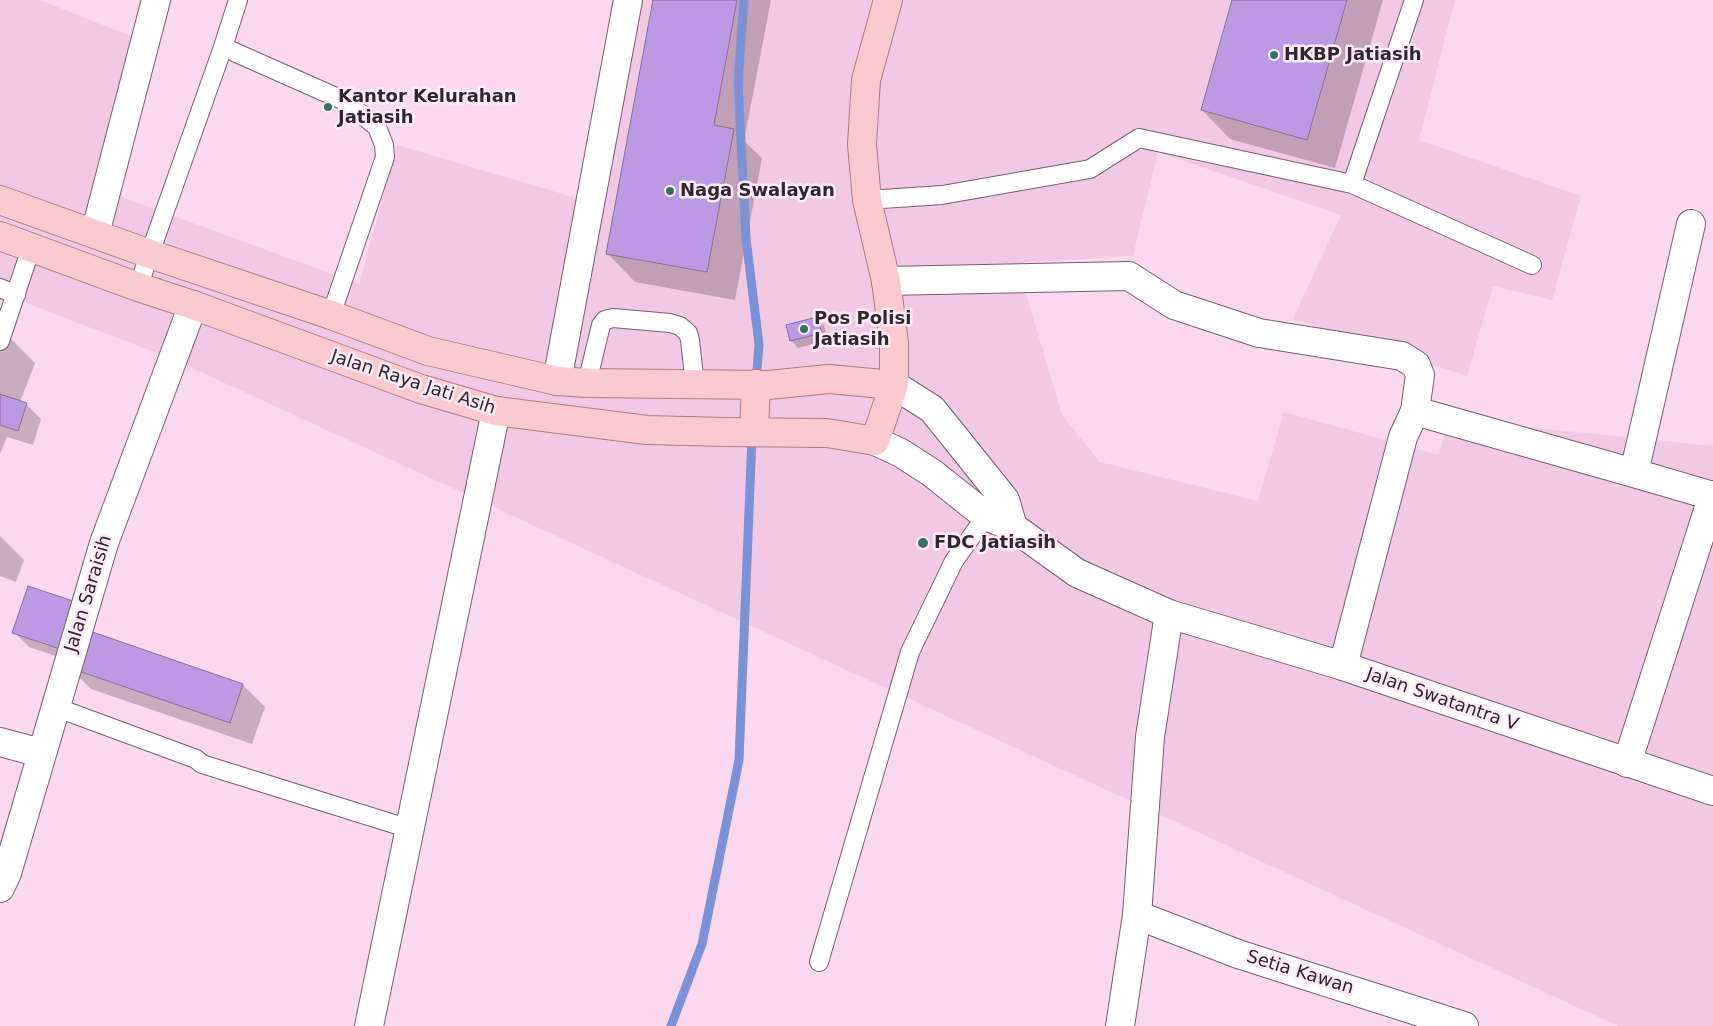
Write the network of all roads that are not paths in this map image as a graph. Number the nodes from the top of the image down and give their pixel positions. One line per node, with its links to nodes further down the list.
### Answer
1 (156, 0): 11 (street)
2 (238, 0): 6 (lane)
3 (628, 0): 22 (street)
4 (888, 0): 9 (main road)
5 (1414, 0): 7 (lane)
6 (223, 47): 13 (lane); 20 (lane)
7 (1352, 184): 9 (lane); 15 (lane)
8 (0, 200): 11 (main road, Jalan Raya Jati Asih)
9 (867, 200): 16 (main road)
10 (1691, 224): 31 (street)
11 (94, 234): 13 (main road, Jalan Raya Jati Asih)
12 (0, 236): 14 (main road, Jalan Raya Jati Asih)
13 (150, 254): 17 (lane); 20 (main road, Jalan Raya Jati Asih)
14 (28, 257): 17 (main road, Jalan Raya Jati Asih); 18 (lane)
15 (1532, 265)
16 (886, 281): 26 (main road); 28 (street)
17 (138, 287): 19 (main road, Jalan Raya Jati Asih)
18 (8, 292): 21 (lane)
19 (192, 305): 27 (main road, Jalan Raya Jati Asih); 36 (street, Jalan Saraisih)
20 (331, 315): 22 (main road, Jalan Raya Jati Asih)
21 (0, 341)
22 (557, 381): 23 (main road, Jalan Raya Jati Asih)
23 (587, 383): 25 (main road, Jalan Raya Jati Asih); 25 (lane)
24 (762, 384): 25 (main road, Jalan Raya Jati Asih); 26 (main road, Jalan Raya Jati Asih); 29 (main road)
25 (695, 385)
26 (894, 385): 30 (main road); 33 (street, Jalan Swatantra V)
27 (496, 411): 29 (main road, Jalan Raya Jati Asih); 41 (street)
28 (1415, 411): 31 (street); 35 (street)
29 (761, 432): 30 (main road, Jalan Raya Jati Asih)
30 (876, 441): 33 (street)
31 (1634, 473): 32 (street)
32 (1713, 496): 39 (street)
33 (995, 508): 34 (street, Jalan Swatantra V); 44 (lane)
34 (1170, 614): 35 (street, Jalan Swatantra V); 43 (street)
35 (1343, 666): 39 (street, Jalan Swatantra V)
36 (55, 707): 38 (street, Jalan Saraisih); 41 (lane)
37 (0, 742): 38 (street)
38 (41, 753): 42 (street, Jalan Saraisih)
39 (1627, 763): 40 (street, Jalan Swatantra V)
40 (1713, 792)
41 (410, 829): 46 (street)
42 (2, 877)
43 (1137, 914): 45 (street, Setia Kawan); 47 (street)
44 (819, 962)
45 (1452, 1024)
46 (369, 1026)
47 (1120, 1026)

